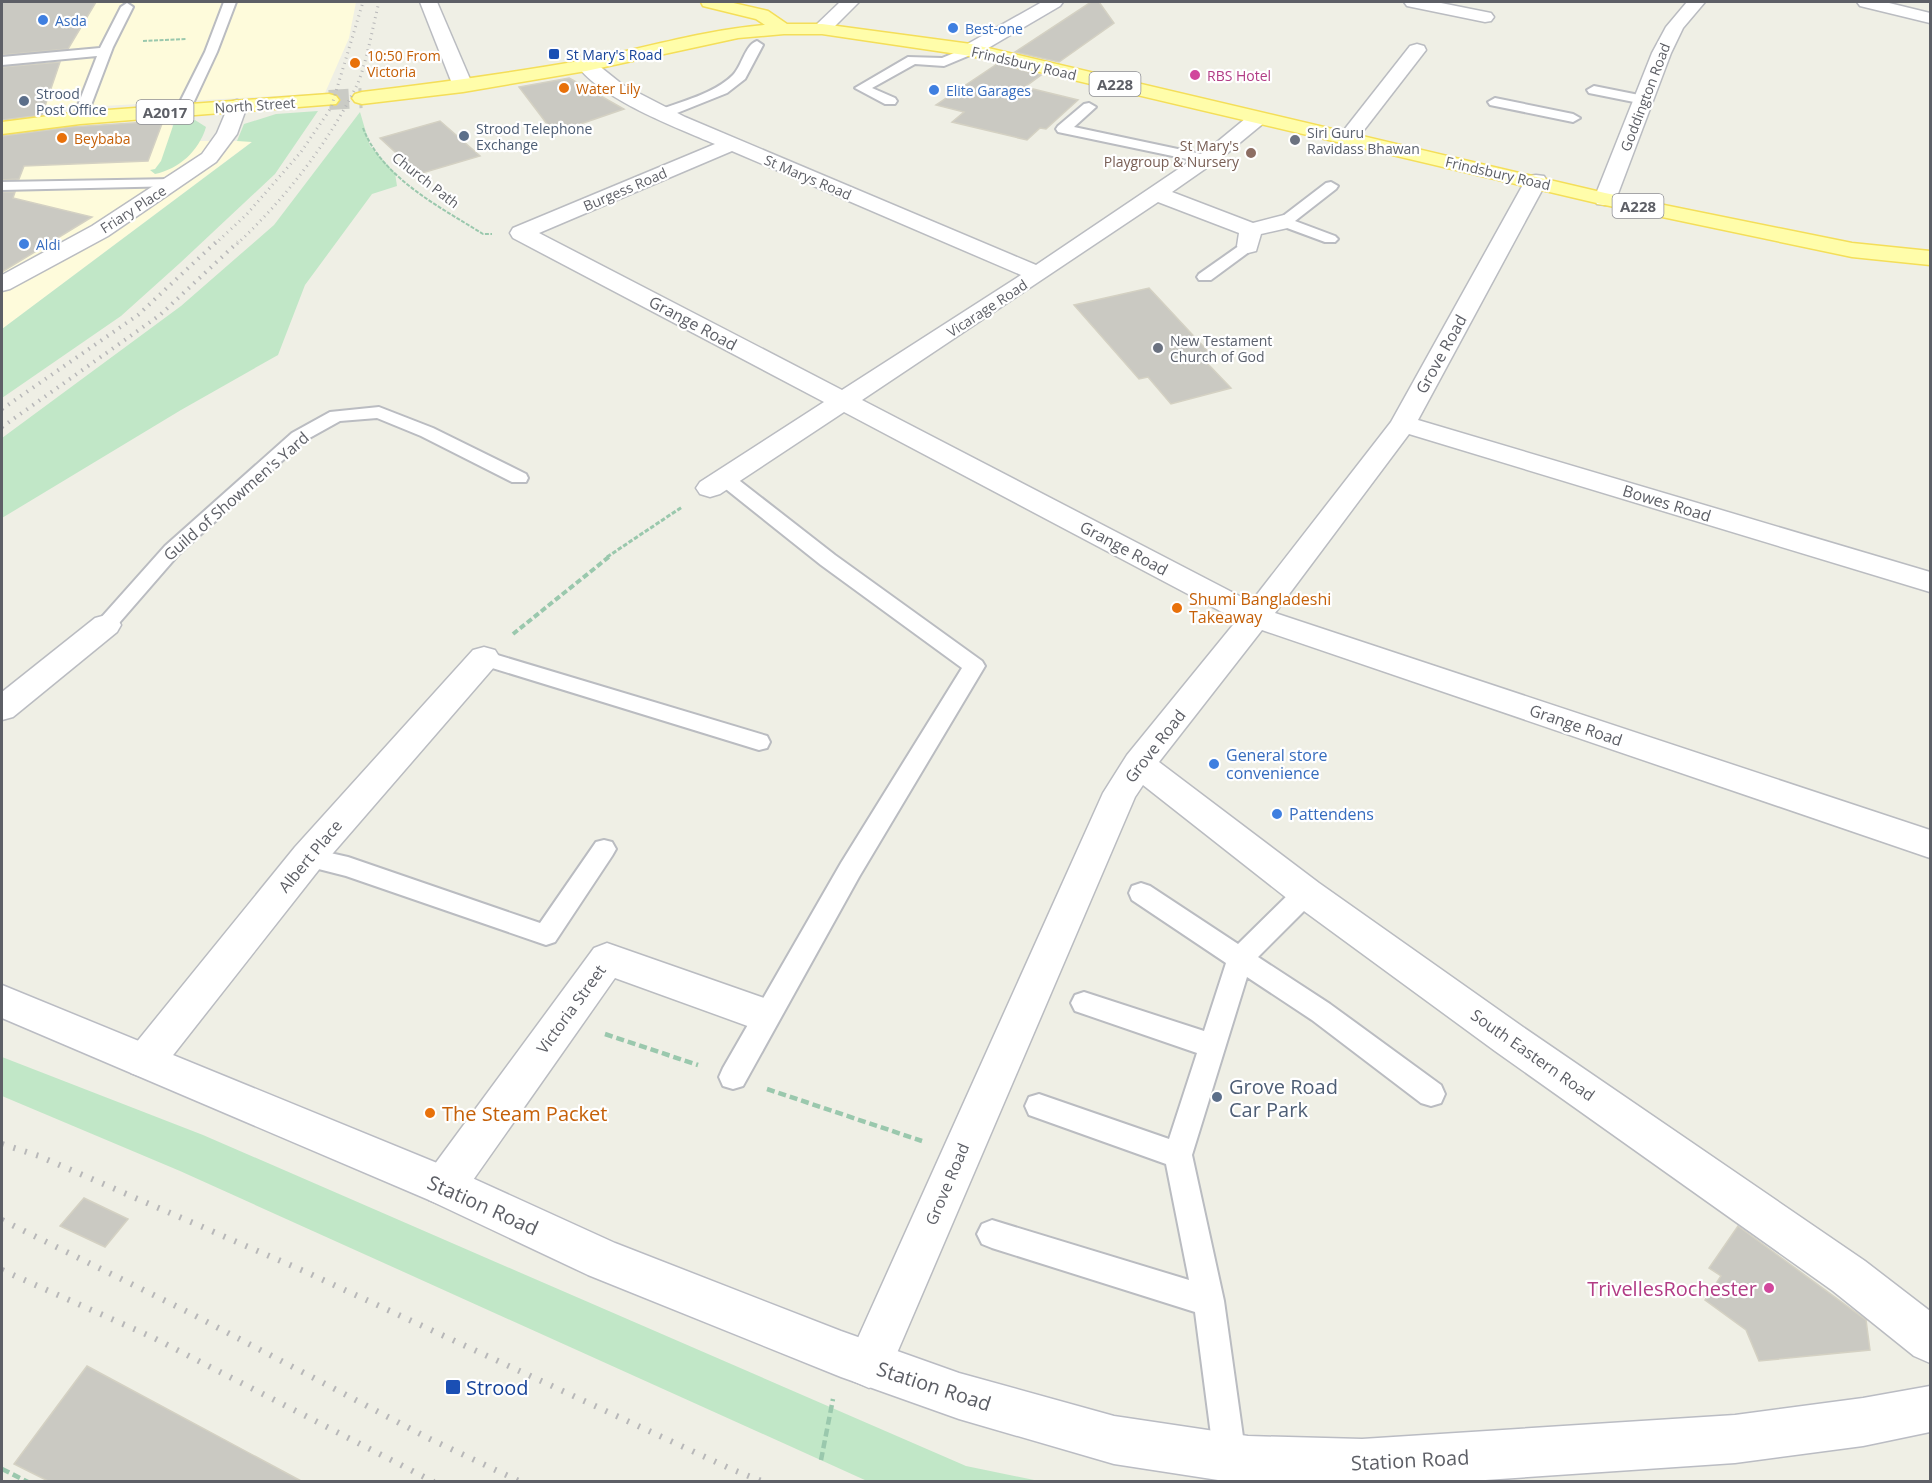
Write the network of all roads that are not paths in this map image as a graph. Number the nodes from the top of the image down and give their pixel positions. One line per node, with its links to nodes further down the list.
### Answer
1 (230, 2): 29 (lane)
2 (428, 2): 20 (street)
3 (709, 2): 13 (main road)
4 (850, 2): 12 (street)
5 (1054, 2): 16 (street)
6 (1413, 2): 10 (street)
7 (1696, 2): 24 (street, Goddington Road)
8 (1866, 2): 11 (street)
9 (127, 7): 15 (lane)
10 (1485, 17)
11 (1930, 18)
12 (822, 28): 13 (main road, Frindsbury Road / A228); 16 (main road, Frindsbury Road / A228)
13 (783, 29): 19 (main road)
14 (757, 45): 30 (lane)
15 (108, 47): 18 (lane); 31 (lane)
16 (971, 50): 25 (lane); 32 (main road, Frindsbury Road / A228)
17 (1417, 50): 35 (street)
18 (2, 61)
19 (586, 65): 20 (main road); 30 (street, St Marys Road)
20 (463, 87): 22 (main road)
21 (1594, 90): 24 (lane)
22 (362, 98)
23 (329, 100): 27 (main road, North Street / A2017)
24 (1644, 100): 43 (street, Goddington Road)
25 (890, 101)
26 (1495, 102): 33 (lane)
27 (237, 106): 29 (main road, North Street / A2017); 39 (street, Friary Place)
28 (1089, 107): 37 (lane)
29 (183, 110): 31 (main road, North Street / A2017)
30 (662, 114): 36 (street, St Marys Road)
31 (80, 118): 34 (main road, North Street / A2017)
32 (1258, 118): 35 (main road, Frindsbury Road / A228); 37 (street, Vicarage Road)
33 (1573, 118)
34 (2, 128)
35 (1347, 139): 38 (main road, Frindsbury Road / A228)
36 (730, 145): 45 (street, Burgess Road); 49 (street, St Marys Road)
37 (1206, 159): 42 (street, Vicarage Road)
38 (1536, 181): 43 (main road, Frindsbury Road / A228); 53 (street, Grove Road)
39 (174, 183): 40 (lane); 51 (street, Friary Place)
40 (2, 186)
41 (1331, 186): 44 (lane)
42 (1155, 194): 46 (street); 49 (street, Vicarage Road)
43 (1605, 199): 48 (main road, Frindsbury Road / A228)
44 (1284, 222): 46 (street); 47 (lane)
45 (521, 233): 52 (street, Grange Road)
46 (1249, 238): 50 (lane)
47 (1330, 239)
48 (1930, 258)
49 (1038, 274): 52 (street, Vicarage Road)
50 (1205, 277)
51 (2, 284)
52 (845, 402): 55 (street, Vicarage Road); 57 (street, Grange Road)
53 (1403, 424): 56 (street, Bowes Road); 57 (street, Grove Road)
54 (519, 478): 58 (lane, Guild of Showmen's Yard)
55 (717, 483): 74 (lane)
56 (1930, 582)
57 (1256, 617): 62 (street, Grove Road); 63 (street, Grange Road)
58 (106, 625): 60 (street)
59 (484, 658): 61 (lane); 65 (street, Albert Place)
60 (2, 709)
61 (759, 742)
62 (1139, 764): 66 (street, South Eastern Road); 82 (street, Grove Road)
63 (1930, 844)
64 (604, 849): 65 (lane)
65 (308, 857): 73 (street, Albert Place)
66 (1306, 893): 68 (lane); 81 (street, South Eastern Road)
67 (1141, 894): 68 (lane)
68 (1240, 958): 72 (lane); 75 (lane)
69 (2, 1001): 73 (street, Station Road)
70 (1084, 1003): 72 (lane)
71 (753, 1011): 78 (street, Victoria Street)
72 (1212, 1046): 77 (lane)
73 (145, 1061): 78 (street, Station Road)
74 (734, 1077)
75 (1431, 1094)
76 (1039, 1106): 77 (lane)
77 (1178, 1155): 80 (lane)
78 (444, 1186): 82 (street, Station Road)
79 (992, 1234): 80 (lane)
80 (1209, 1301): 84 (lane)
81 (1930, 1340)
82 (855, 1359): 84 (street, Station Road)
83 (1930, 1409): 84 (street, Station Road)
84 (1230, 1458)

